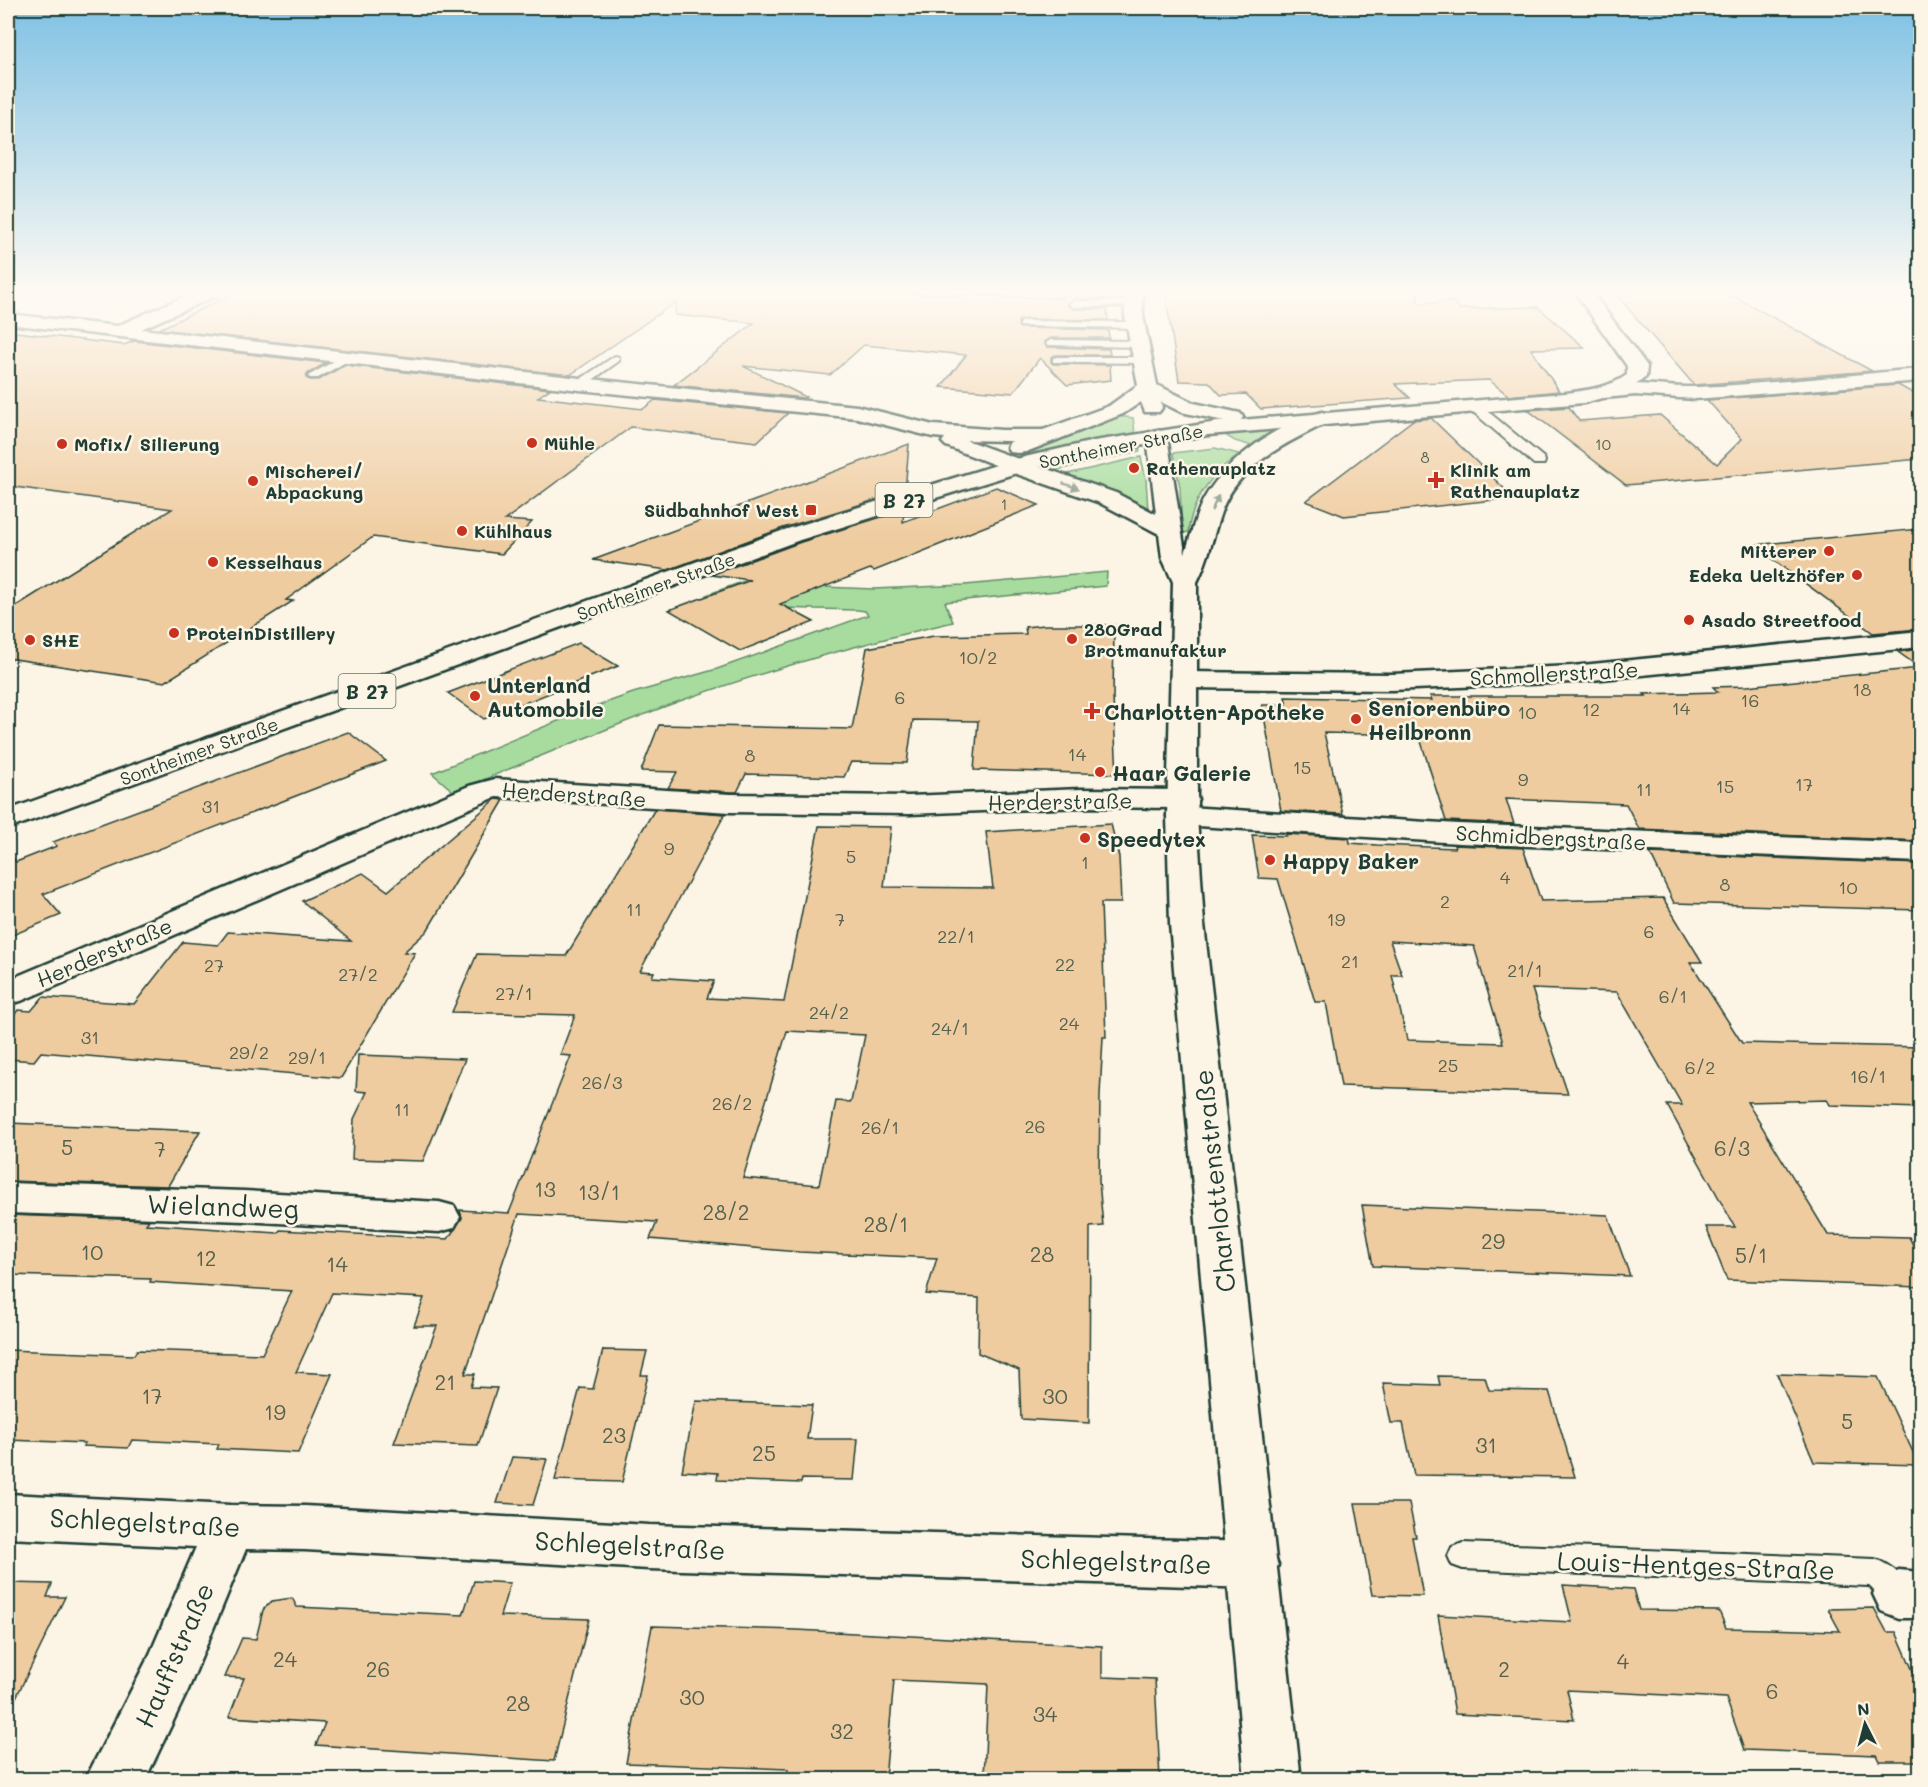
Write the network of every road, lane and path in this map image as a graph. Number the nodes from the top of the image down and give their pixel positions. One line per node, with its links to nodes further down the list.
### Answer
1 (317, 374): 8 (lane)
2 (493, 374): 9 (main road)
3 (593, 374): 9 (lane)
4 (1145, 374): 10 (main road, Charlottenstraße)
5 (1637, 374): 12 (main road, B 27)
6 (1651, 374): 11 (main road)
7 (1920, 375): 11 (main road)
8 (314, 376)
9 (580, 384): 16 (main road)
10 (1147, 388): 15 (main road); 17 (main road, B 27); 18 (main road, Charlottenstraße)
11 (1722, 390): 12 (main road)
12 (1604, 392): 13 (main road, B 27)
13 (1475, 407): 14 (main road, B 27); 20 (lane)
14 (1322, 418): 15 (main road, Sontheimer Straße / B 27); 24 (main road, Charlottenstraße, one-way to 14)
15 (1278, 422): 18 (main road, Sontheimer Straße / B 27)
16 (933, 431): 17 (main road); 19 (main road)
17 (1050, 436): 19 (main road, B 27)
18 (1157, 436): 21 (main road, Sontheimer Straße / B 27); 22 (main road, Charlottenstraße)
19 (991, 457): 21 (main road); 23 (main road, B 27)
20 (1539, 461)
21 (1016, 466): 22 (main road, one-way to 22); 23 (main road, Sontheimer Straße / B 27)
22 (1171, 531): 24 (main road, Charlottenstraße)
23 (792, 535): 28 (main road, Sontheimer Straße / B 27)
24 (1185, 582): 26 (main road, Charlottenstraße)
25 (1920, 639): 26 (main road, Schmollerstraße)
26 (1185, 680): 27 (main road, Charlottenstraße)
27 (1183, 807): 29 (main road, Schmidbergstraße); 30 (main road, Herderstraße); 36 (main road, Charlottenstraße)
28 (8, 820)
29 (1920, 853)
30 (8, 993)
31 (8, 1198): 32 (main road, Wielandweg)
32 (439, 1217)
33 (8, 1516): 34 (main road, Schlegelstraße)
34 (230, 1527): 36 (main road, Schlegelstraße); 38 (main road, Hauffstraße)
35 (1463, 1556): 37 (lane, Louis-Hentges-Straße)
36 (1253, 1565): 39 (main road, Charlottenstraße)
37 (1910, 1594)
38 (113, 1779)
39 (1273, 1779)

